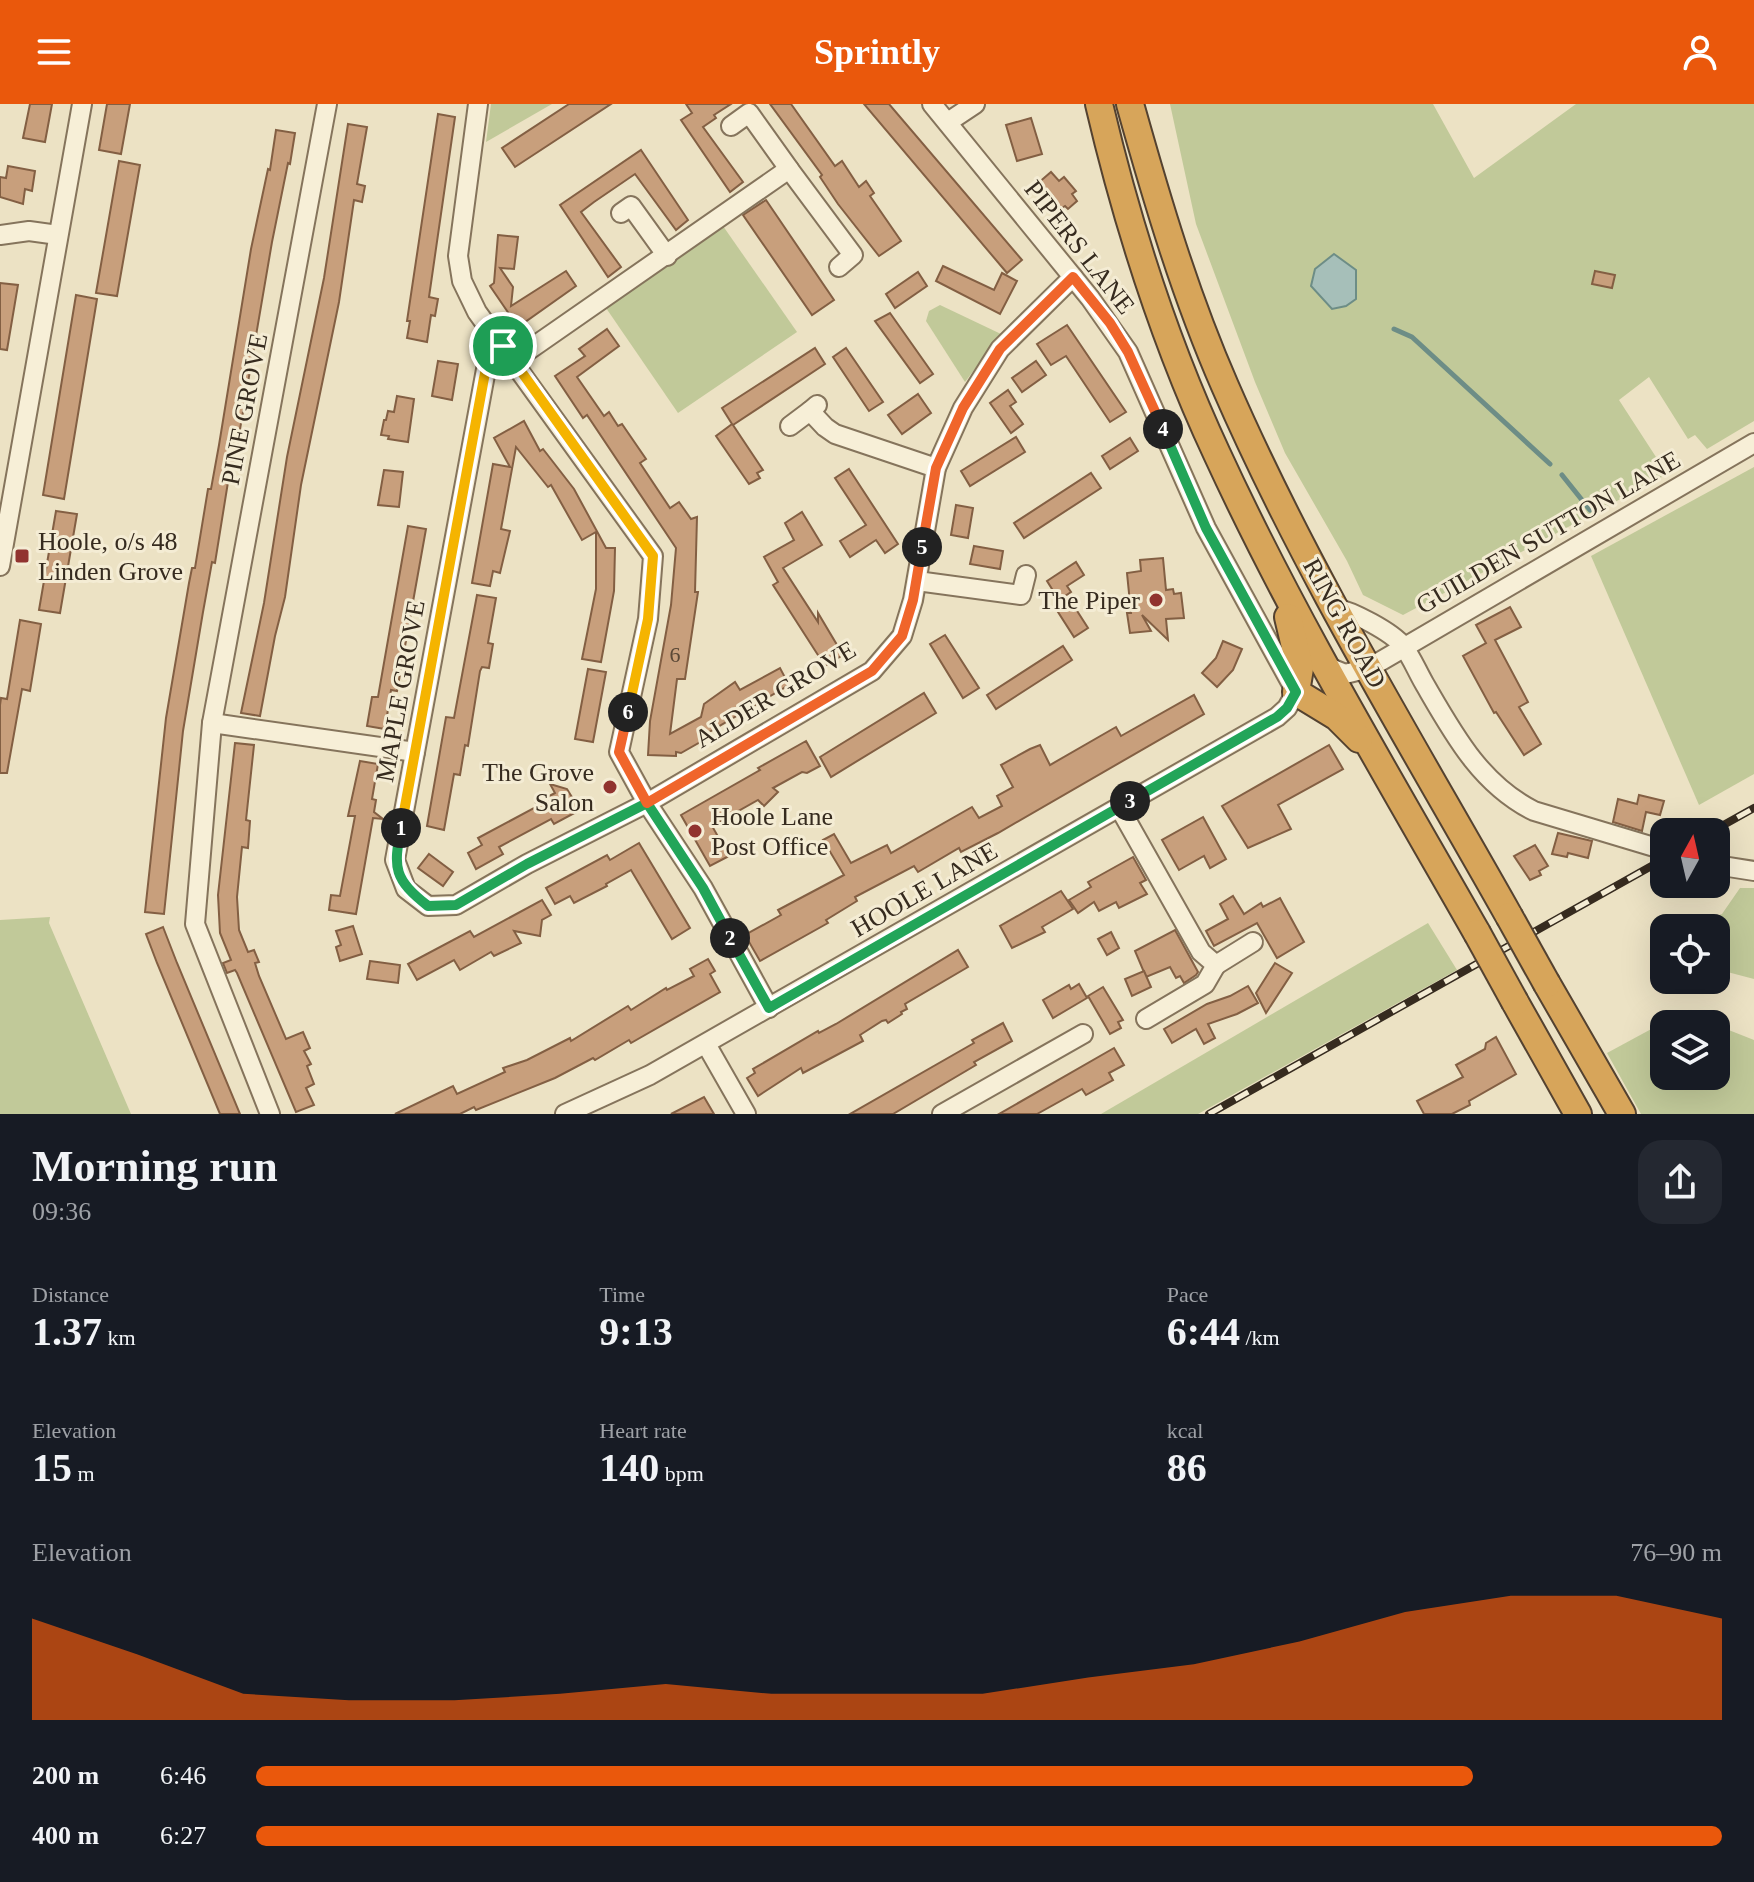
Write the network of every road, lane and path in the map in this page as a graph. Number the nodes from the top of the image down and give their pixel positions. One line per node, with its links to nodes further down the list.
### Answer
1 (82, 104): 13 (street)
2 (327, 104): 31 (street, PINE GROVE)
3 (478, 104): 17 (street)
4 (932, 104): 8 (street, PIPERS LANE)
5 (975, 104): 8 (street)
6 (1099, 104): 25 (highway, RING ROAD)
7 (1130, 104): 26 (highway, RING ROAD)
8 (948, 122): 16 (street, PIPERS LANE)
9 (731, 126): 10 (street)
10 (789, 169): 14 (street); 15 (street)
11 (621, 213): 14 (street)
12 (0, 235): 13 (street)
13 (58, 235): 21 (street)
14 (667, 256): 17 (street)
15 (839, 267)
16 (1073, 277): 20 (street, ALDER GROVE); 30 (street, PIPERS LANE)
17 (503, 346): 32 (street, MAPLE GROVE); 34 (street)
18 (790, 426): 20 (street)
19 (1754, 443): 27 (street, GUILDEN SUTTON LANE)
20 (936, 468): 24 (street, ALDER GROVE)
21 (5, 518): 22 (street)
22 (0, 566)
23 (1026, 575): 24 (street)
24 (917, 581): 34 (street, ALDER GROVE)
25 (1281, 586): 28 (highway, RING ROAD); 30 (highway)
26 (1335, 608): 27 (street); 29 (highway, RING ROAD)
27 (1404, 646): 29 (street, GUILDEN SUTTON LANE); 36 (street)
28 (1326, 666): 29 (street); 33 (highway, RING ROAD)
29 (1369, 668): 50 (highway, RING ROAD, bridge)
30 (1296, 692): 33 (highway); 35 (street, HOOLE LANE)
31 (212, 723): 32 (street); 45 (street, PINE GROVE)
32 (415, 752): 34 (street, MAPLE GROVE)
33 (1376, 756): 49 (highway, RING ROAD, bridge)
34 (647, 803): 41 (street)
35 (1119, 807): 40 (street); 41 (street, HOOLE LANE)
36 (1650, 846)
37 (1730, 867): 38 (street)
38 (1754, 871)
39 (1253, 942): 40 (street)
40 (1216, 965): 42 (street)
41 (769, 1008): 44 (street, HOOLE LANE)
42 (1146, 1019)
43 (1083, 1034): 48 (street)
44 (706, 1044): 46 (street, HOOLE LANE); 47 (street)
45 (270, 1114)
46 (565, 1114)
47 (746, 1114)
48 (942, 1114)
49 (1578, 1114)
50 (1622, 1114)

